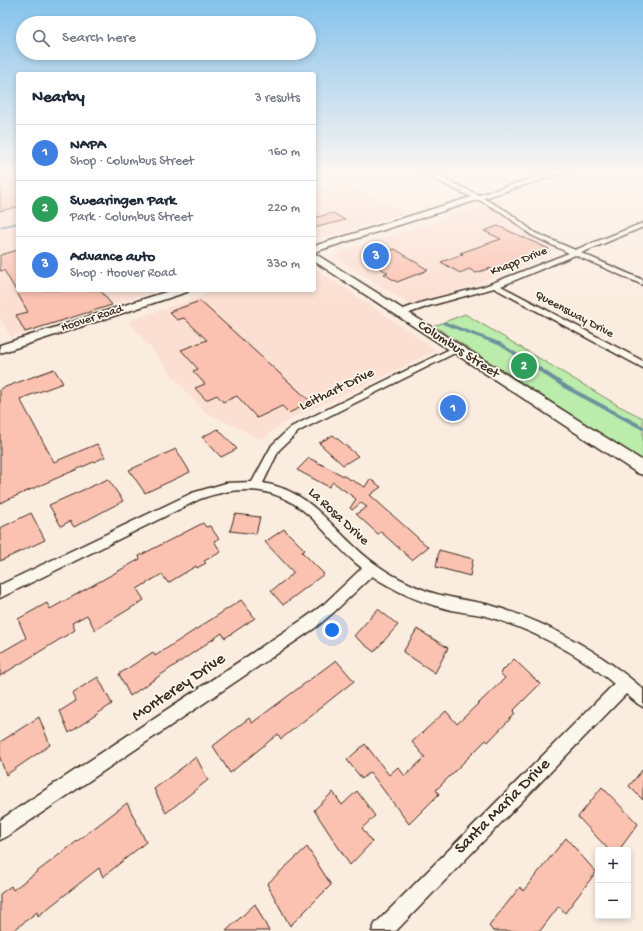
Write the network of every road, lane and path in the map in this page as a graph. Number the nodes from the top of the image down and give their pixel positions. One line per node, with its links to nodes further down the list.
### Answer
1 (425, 214): 4 (main road)
2 (508, 214): 5 (street)
3 (643, 225): 5 (street, Knapp Drive)
4 (316, 247)
5 (575, 252): 7 (street); 8 (street, Knapp Drive)
6 (316, 257): 10 (main road, Columbus Street)
7 (643, 282)
8 (494, 285): 10 (street, Knapp Drive); 13 (street, Queensway Drive)
9 (177, 292): 11 (main road, Hoover Road)
10 (401, 313): 12 (main road, Columbus Street)
11 (0, 349)
12 (456, 349): 14 (main road, Columbus Street); 15 (street, Leithart Drive)
13 (643, 365)
14 (643, 469)
15 (256, 485): 16 (street, La Rosa Drive); 17 (street, La Rosa Drive)
16 (370, 568): 18 (street, La Rosa Drive); 20 (street, Monterey Drive)
17 (0, 592)
18 (625, 684): 19 (street, La Rosa Drive); 21 (street, Santa Maria Drive)
19 (643, 699)
20 (0, 831)
21 (382, 931)

